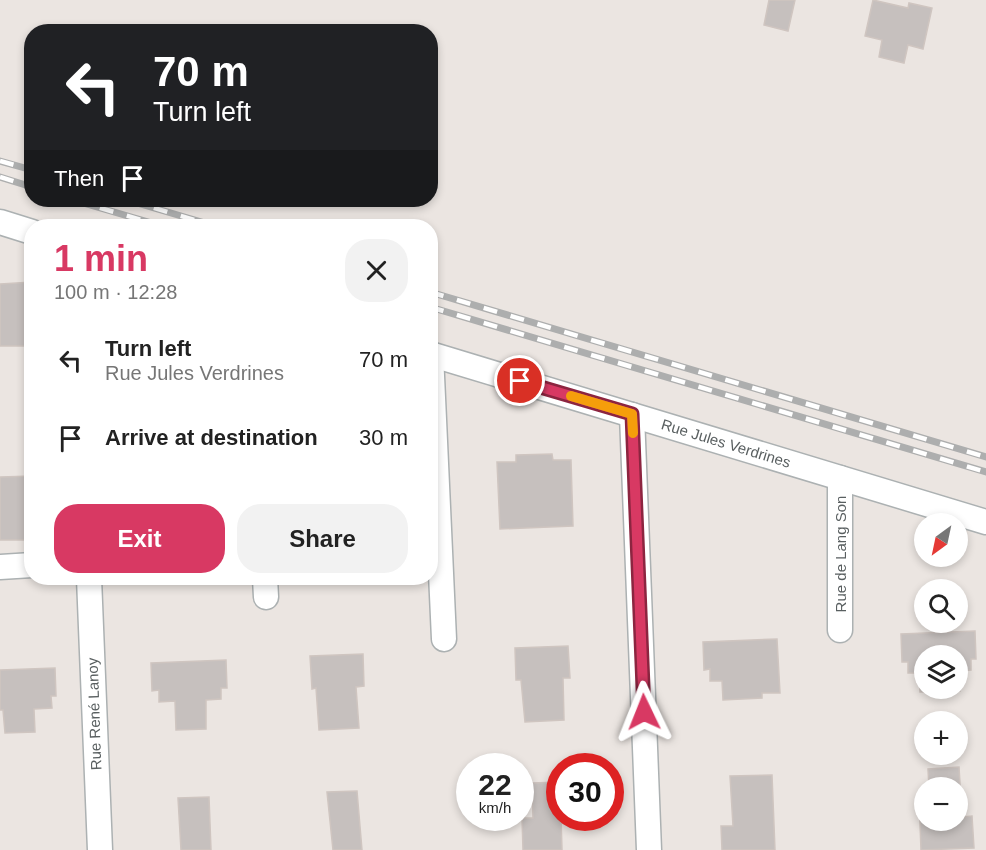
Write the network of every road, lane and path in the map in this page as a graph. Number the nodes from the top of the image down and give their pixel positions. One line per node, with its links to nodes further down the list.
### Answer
1 (0, 222): 2 (street)
2 (24, 230)
3 (438, 356): 4 (street, Rue Jules Verdrines)
4 (632, 414): 5 (street, Rue Jules Verdrines); 14 (street)
5 (840, 478): 7 (street, Rue Jules Verdrines); 11 (street, Rue de Lang Son)
6 (438, 507): 12 (street)
7 (986, 522)
8 (24, 566): 9 (street)
9 (0, 567)
10 (89, 585): 13 (street, Rue René Lanoy)
11 (840, 630)
12 (444, 639)
13 (100, 850)
14 (649, 850)

